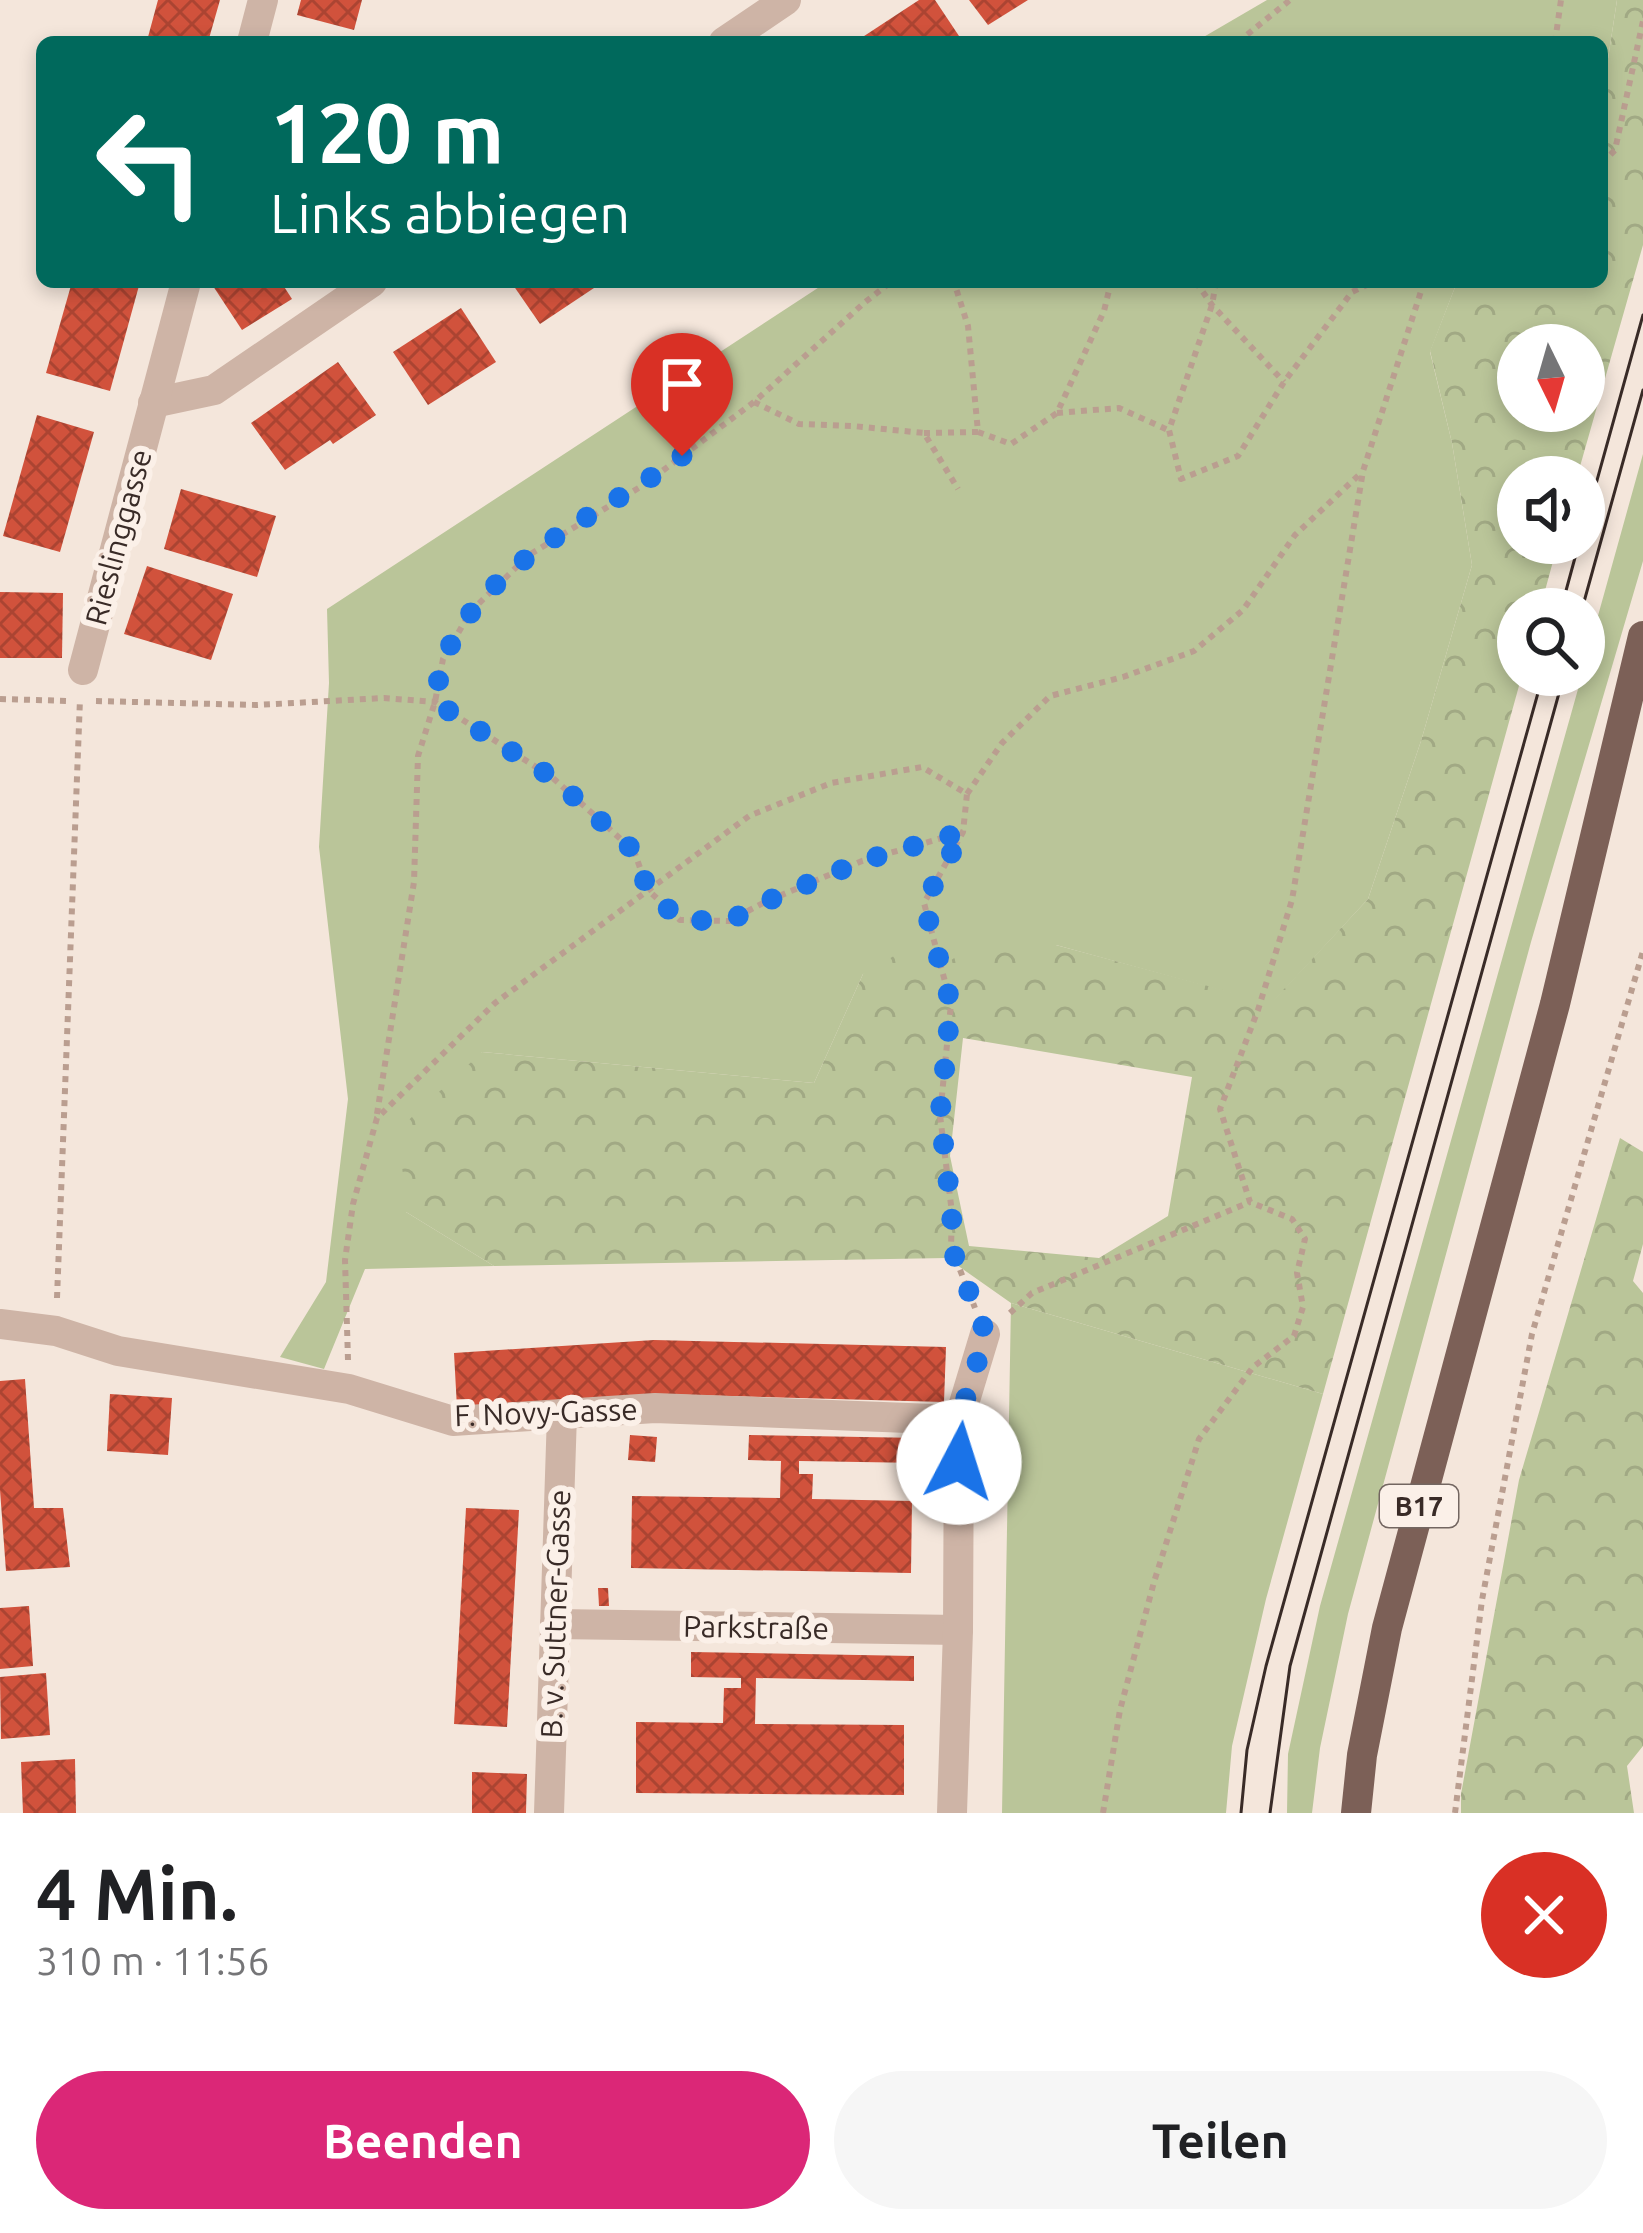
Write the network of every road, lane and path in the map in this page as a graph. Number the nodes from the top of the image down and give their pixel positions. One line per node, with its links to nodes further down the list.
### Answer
1 (263, 0): 6 (street)
2 (786, 0): 7 (street)
3 (1290, 0): 8 (path)
4 (1562, 0): 9 (path)
5 (1643, 21): 10 (path)
6 (253, 36)
7 (733, 36)
8 (1245, 36)
9 (1556, 36)
10 (1608, 158)
11 (184, 288): 23 (street, Rieslinggasse)
12 (363, 288): 23 (street)
13 (883, 288): 22 (path)
14 (956, 288): 26 (path)
15 (1110, 288): 24 (path)
16 (1200, 288): 20 (path)
17 (1215, 288): 20 (path)
18 (1360, 288): 21 (path)
19 (1422, 288): 28 (path)
20 (1212, 305): 21 (path); 25 (path)
21 (1284, 382): 25 (path)
22 (754, 401): 27 (path); 33 (path)
23 (153, 404): 31 (street, Rieslinggasse)
24 (1057, 412): 25 (path); 26 (path)
25 (1169, 430)
26 (978, 432): 27 (path)
27 (924, 433): 29 (path)
28 (1363, 471): 34 (path); 39 (path)
29 (958, 489)
30 (1643, 636): 51 (main road, B17)
31 (82, 685): 32 (path); 33 (path); 42 (path)
32 (0, 699)
33 (435, 702): 36 (path); 38 (path)
34 (967, 794): 35 (path); 36 (path)
35 (963, 832): 36 (path); 43 (path)
36 (648, 890): 38 (path)
37 (1643, 951): 52 (path)
38 (376, 1118): 41 (path)
39 (1250, 1202): 43 (path); 50 (path)
40 (0, 1324): 42 (street, F. Novy-Gasse)
41 (347, 1328)
42 (56, 1331): 44 (street, F. Novy-Gasse)
43 (986, 1334): 45 (street)
44 (562, 1414): 45 (street, F. Novy-Gasse); 46 (street, B. v. Suttner-Gasse)
45 (959, 1420): 47 (street)
46 (555, 1624): 47 (street, Parkstraße); 48 (street, B. v. Suttner-Gasse)
47 (958, 1630): 49 (street)
48 (549, 1813)
49 (952, 1813)
50 (1103, 1813)
51 (1356, 1813)
52 (1455, 1813)

